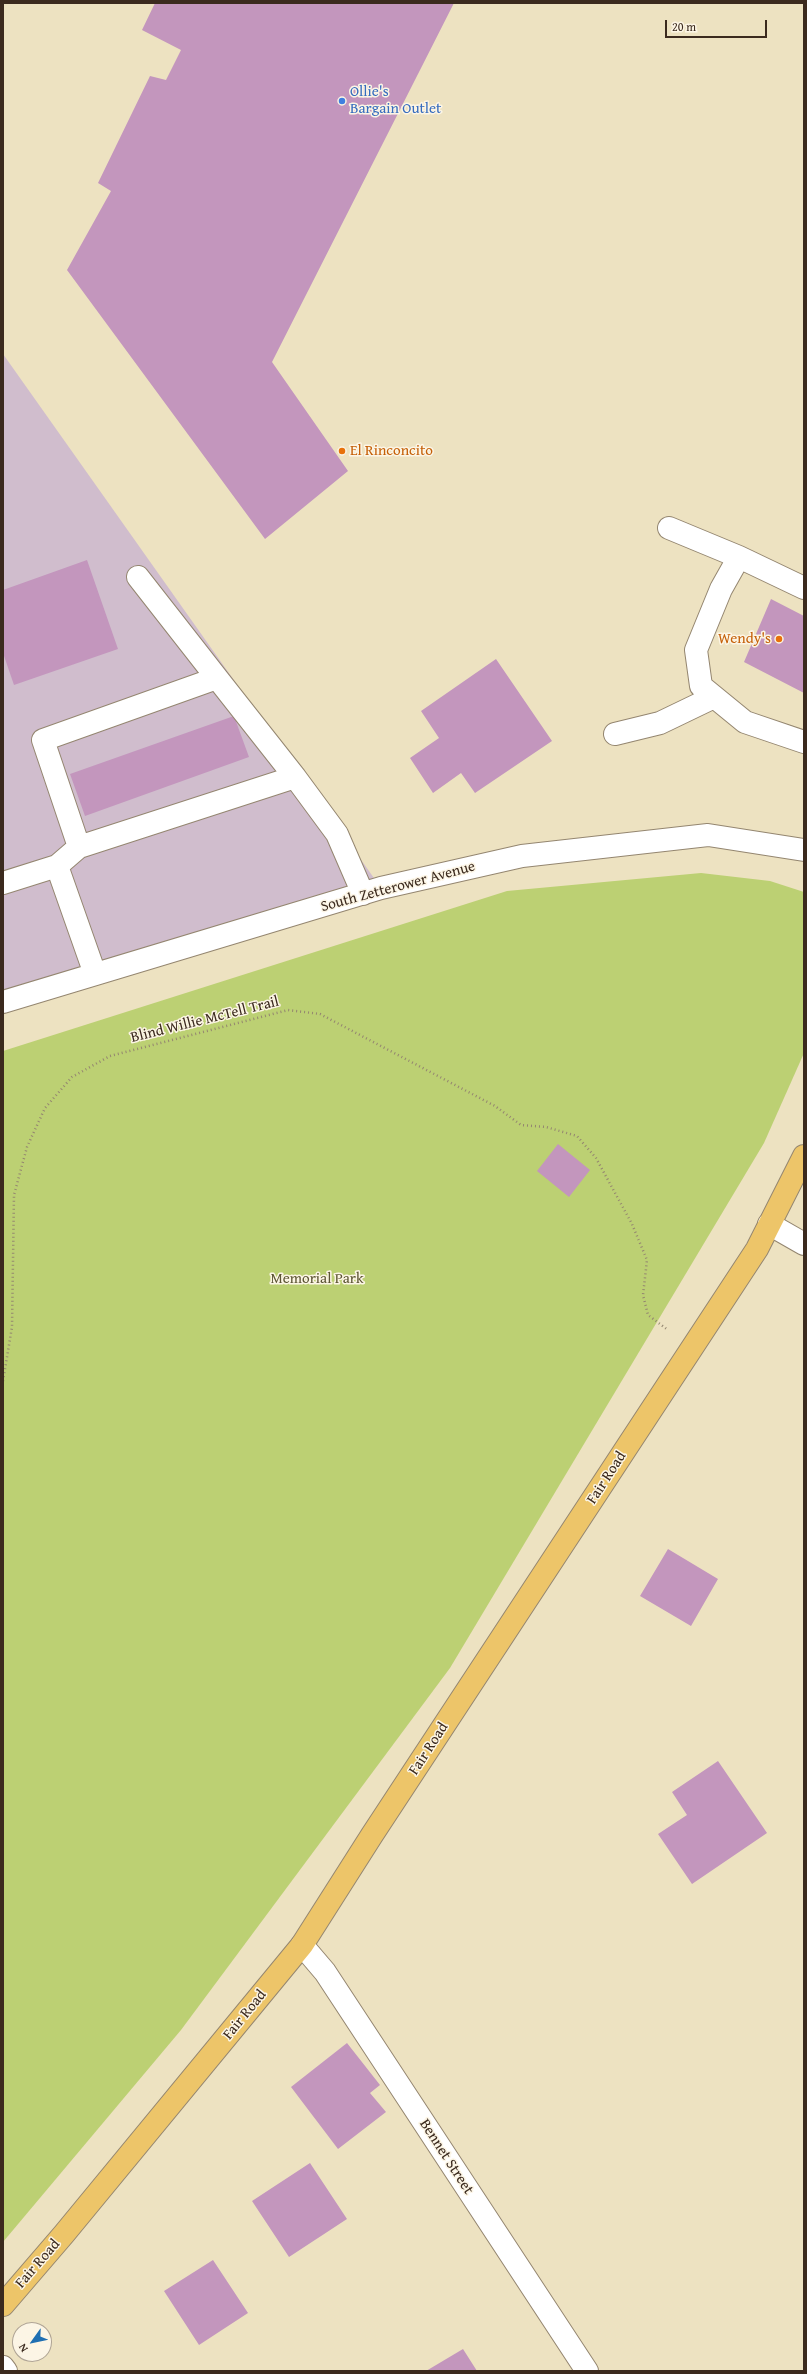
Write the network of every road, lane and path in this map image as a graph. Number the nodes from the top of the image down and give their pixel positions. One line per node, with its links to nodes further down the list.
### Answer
1 (668, 528): 2 (street)
2 (739, 557): 4 (street); 6 (street)
3 (138, 577): 5 (street)
4 (804, 588)
5 (217, 678): 9 (street); 10 (street)
6 (714, 697): 7 (street); 8 (street)
7 (614, 734)
8 (804, 742)
9 (295, 777): 10 (street); 14 (street)
10 (79, 847): 12 (street)
11 (804, 850): 14 (street, South Zetterower Avenue)
12 (57, 866): 13 (street); 15 (street)
13 (3, 883)
14 (363, 894): 15 (street, South Zetterower Avenue)
15 (95, 974): 16 (street, South Zetterower Avenue)
16 (3, 1002)
17 (804, 1156): 18 (main road, Fair Road)
18 (769, 1224): 19 (street); 20 (main road, Fair Road)
19 (804, 1244)
20 (693, 1347): 21 (path, Blind Willie McTell Trail); 22 (main road, Fair Road)
21 (3, 1380)
22 (302, 1945): 23 (main road, Fair Road); 26 (street, Bennet Street)
23 (3, 2305)
24 (3, 2367): 25 (street)
25 (6, 2371)
26 (587, 2371)

